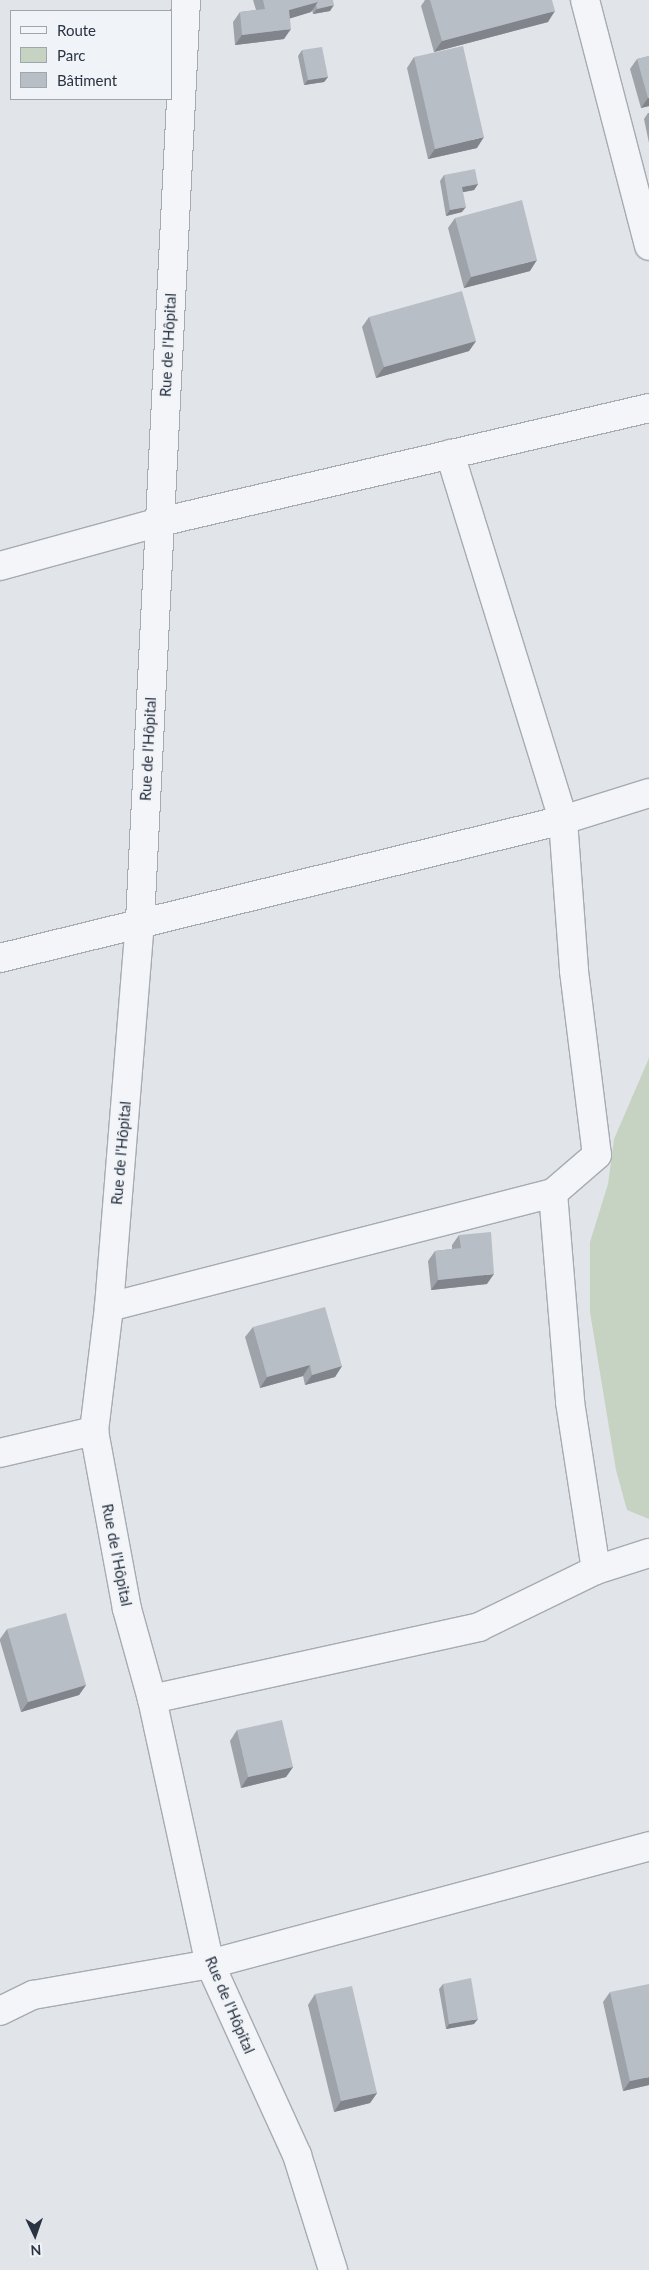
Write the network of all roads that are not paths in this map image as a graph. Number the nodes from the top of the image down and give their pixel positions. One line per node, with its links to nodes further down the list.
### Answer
1 (186, 0): 6 (street, Rue de l'Hôpital)
2 (584, 0): 3 (street)
3 (649, 246)
4 (649, 408): 5 (street)
5 (450, 454): 6 (street); 9 (street)
6 (160, 522): 7 (street); 10 (street, Rue de l'Hôpital)
7 (0, 566)
8 (649, 793): 9 (street)
9 (563, 820): 10 (street); 12 (street)
10 (140, 921): 11 (street); 13 (street, Rue de l'Hôpital)
11 (0, 958)
12 (553, 1193): 13 (street); 17 (street)
13 (109, 1307): 14 (street, Rue de l'Hôpital)
14 (94, 1431): 15 (street); 18 (street, Rue de l'Hôpital)
15 (0, 1453)
16 (649, 1553): 17 (street)
17 (596, 1570): 18 (street)
18 (152, 1699): 20 (street, Rue de l'Hôpital)
19 (649, 1846): 20 (street)
20 (210, 1964): 22 (street); 24 (street, Rue de l'Hôpital)
21 (0, 1993): 22 (street)
22 (33, 1995): 23 (street)
23 (0, 2011)
24 (333, 2270)

